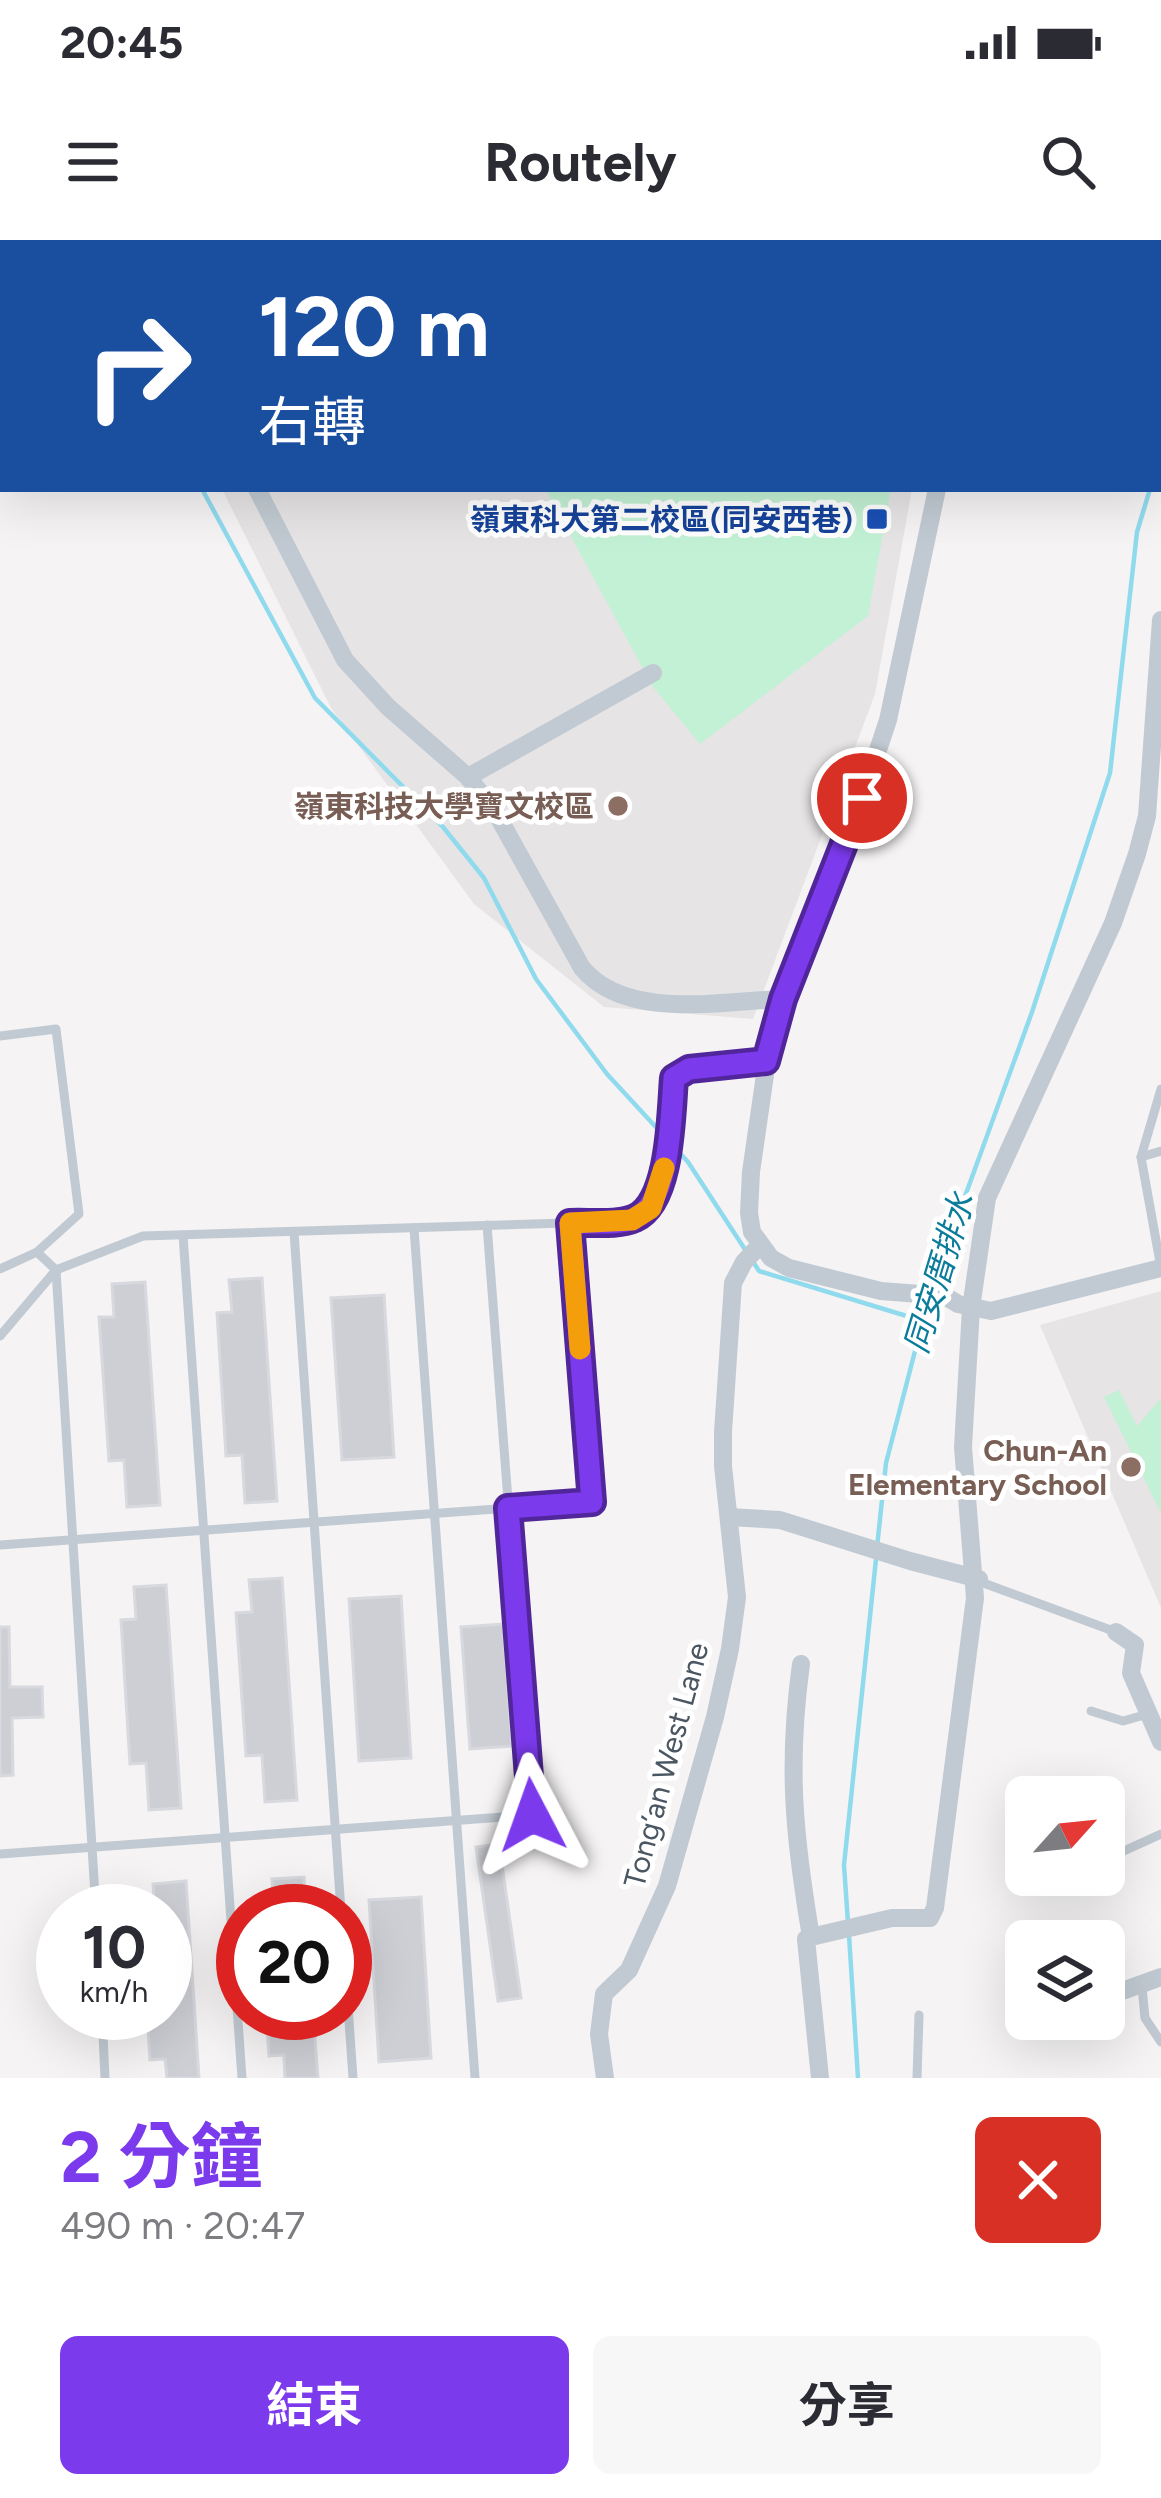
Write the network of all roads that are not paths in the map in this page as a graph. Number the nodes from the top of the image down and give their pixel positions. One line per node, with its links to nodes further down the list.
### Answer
1 (259, 492): 5 (street)
2 (936, 492): 6 (street)
3 (1161, 620): 22 (street)
4 (653, 673): 5 (street)
5 (468, 777): 6 (street)
6 (783, 999): 8 (street)
7 (0, 1036): 18 (lane)
8 (766, 1061): 12 (lane); 17 (street)
9 (1161, 1090): 11 (lane)
10 (1161, 1151): 11 (lane)
11 (1141, 1157): 19 (lane)
12 (570, 1223): 13 (lane); 24 (lane)
13 (487, 1226): 14 (lane); 24 (lane)
14 (414, 1228): 15 (lane); 25 (lane)
15 (294, 1232): 16 (lane); 27 (lane)
16 (183, 1235): 21 (lane); 28 (lane)
17 (760, 1245): 22 (street); 26 (street, Tong’an West Lane)
18 (37, 1252): 20 (lane); 21 (lane)
19 (1161, 1268): 22 (street)
20 (0, 1269)
21 (56, 1270): 23 (lane); 29 (lane)
22 (970, 1308): 31 (street)
23 (0, 1336)
24 (508, 1508): 25 (lane); 37 (lane)
25 (435, 1514): 27 (lane); 37 (lane)
26 (729, 1516): 31 (street); 58 (street, Tong’an West Lane)
27 (314, 1522): 28 (lane); 38 (lane)
28 (201, 1530): 29 (lane); 40 (lane)
29 (71, 1540): 30 (lane); 41 (lane)
30 (0, 1545)
31 (980, 1579): 32 (lane); 46 (street)
32 (1117, 1632): 35 (street)
33 (801, 1664): 46 (street)
34 (1091, 1712): 35 (lane)
35 (1148, 1714): 36 (street)
36 (1161, 1742)
37 (457, 1821): 38 (lane); 57 (lane)
38 (336, 1830): 40 (lane); 45 (lane)
39 (1161, 1834): 42 (lane)
40 (226, 1838): 41 (lane); 55 (lane)
41 (93, 1847): 43 (lane); 44 (lane)
42 (1125, 1851)
43 (0, 1854)
44 (95, 1884)
45 (339, 1884)
46 (815, 1935): 59 (street)
47 (1161, 1977): 48 (street)
48 (1142, 1987): 49 (street); 53 (lane)
49 (1125, 1988)
50 (919, 2015): 60 (lane)
51 (103, 2040): 54 (lane)
52 (350, 2040): 56 (lane)
53 (1161, 2042)
54 (105, 2078)
55 (242, 2078)
56 (353, 2078)
57 (475, 2078)
58 (605, 2078)
59 (820, 2078)
60 (917, 2078)

